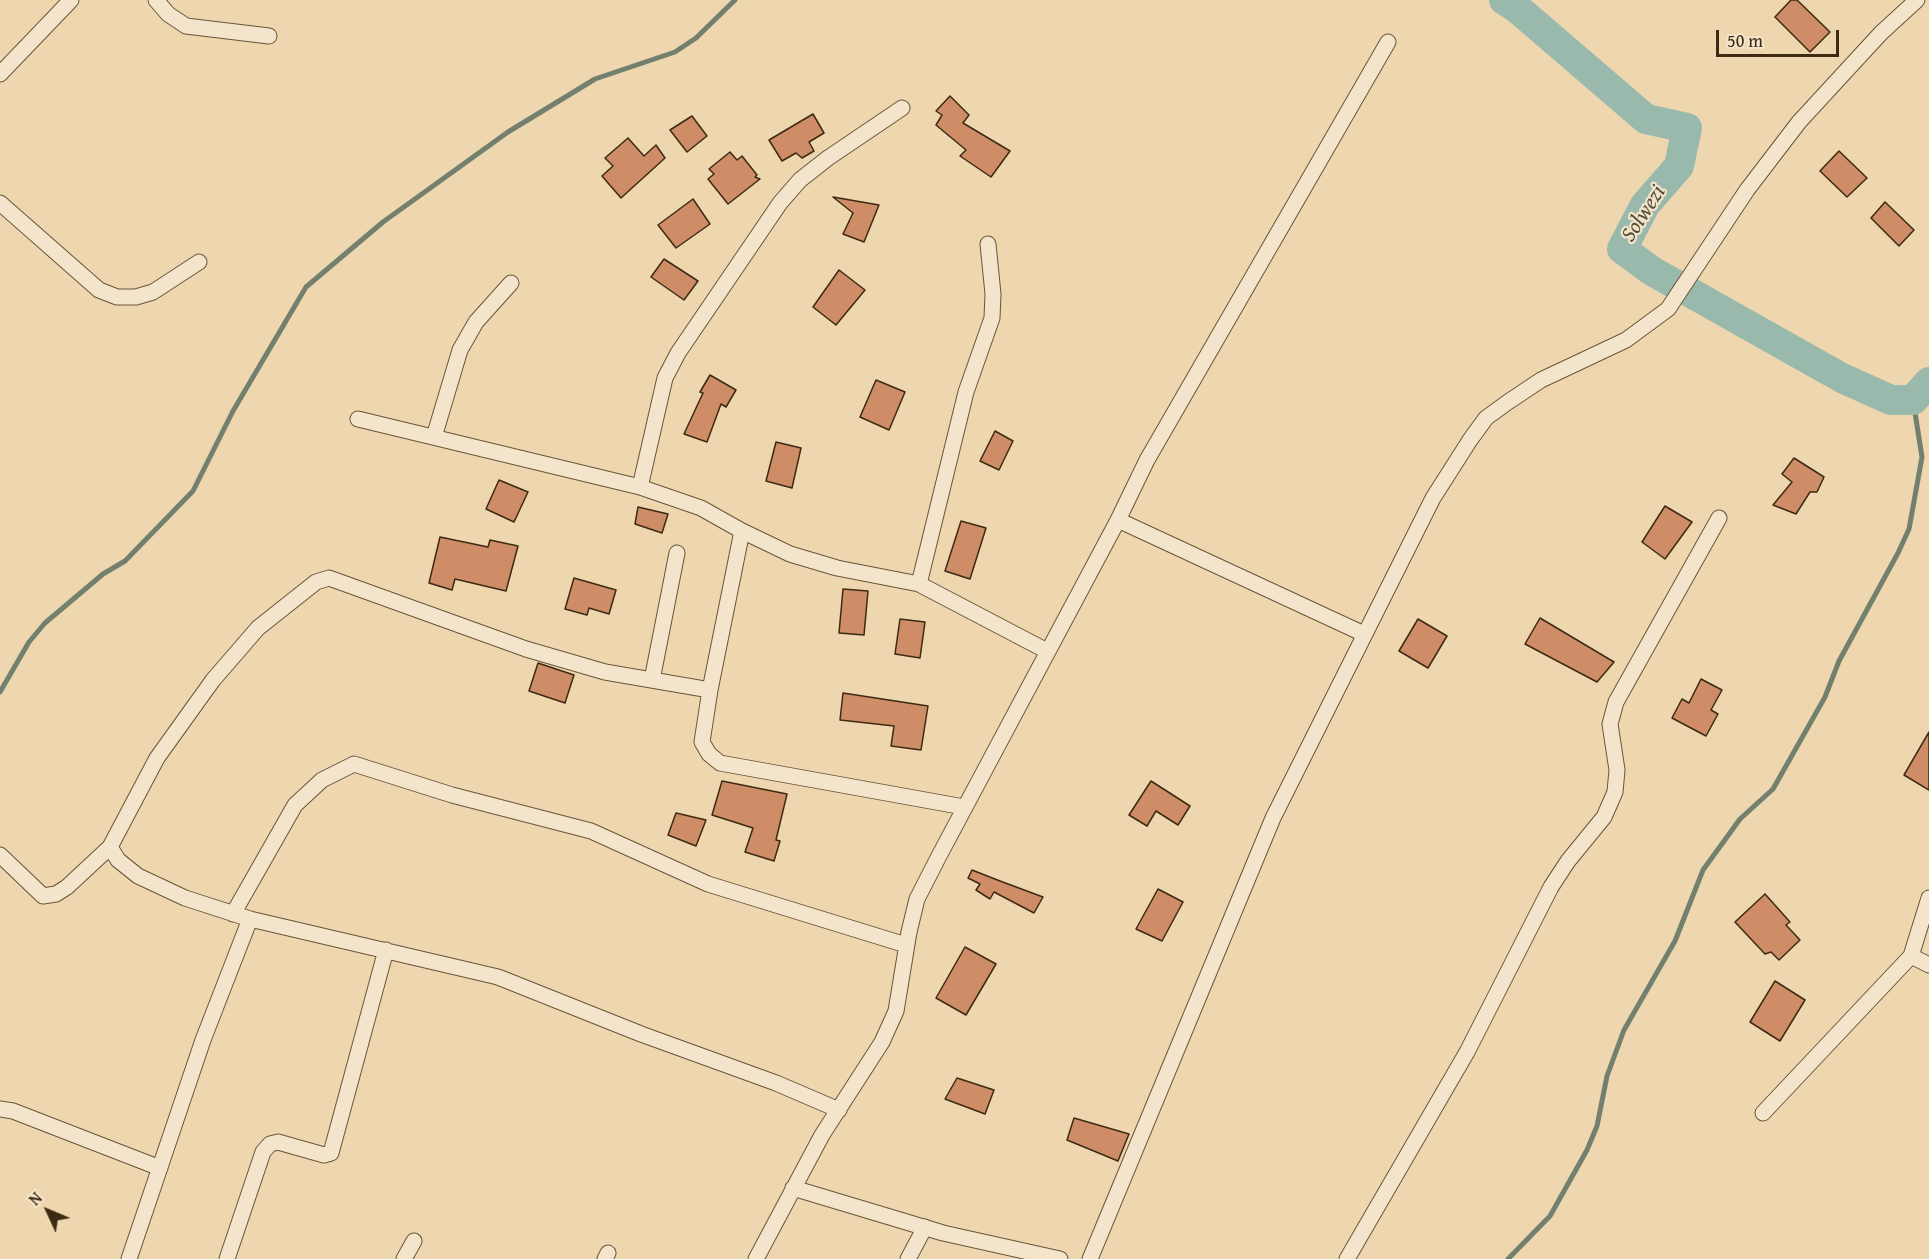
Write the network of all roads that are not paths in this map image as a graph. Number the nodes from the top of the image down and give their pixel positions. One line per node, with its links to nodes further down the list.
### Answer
1 (71, 0): 6 (street)
2 (156, 0): 4 (street)
3 (1917, 0): 20 (street)
4 (269, 36)
5 (1388, 42): 16 (street)
6 (0, 74)
7 (902, 108): 14 (street)
8 (0, 203): 10 (street)
9 (988, 244): 19 (street)
10 (199, 262)
11 (511, 283): 13 (street)
12 (358, 419): 13 (street)
13 (434, 437): 14 (street)
14 (640, 487): 17 (street)
15 (1719, 518): 48 (street)
16 (1118, 520): 20 (street); 21 (street)
17 (741, 531): 19 (street); 23 (street)
18 (677, 553): 22 (street)
19 (919, 584): 21 (street)
20 (1364, 634): 47 (street)
21 (1047, 651): 24 (street)
22 (652, 680): 23 (street); 25 (street)
23 (710, 690): 24 (street)
24 (964, 807): 30 (street)
25 (110, 847): 26 (street); 28 (street)
26 (0, 855)
27 (1929, 898): 32 (street)
28 (233, 914): 29 (street); 30 (street)
29 (250, 919): 31 (street); 37 (street)
30 (906, 945): 35 (street)
31 (386, 950): 35 (street); 42 (street)
32 (1911, 956): 33 (street); 36 (street)
33 (1929, 964)
34 (0, 1109): 37 (street)
35 (839, 1110): 38 (street)
36 (1763, 1113)
37 (160, 1167): 41 (street)
38 (793, 1188): 39 (street); 44 (street)
39 (925, 1227): 45 (street); 46 (street)
40 (414, 1240): 43 (street)
41 (129, 1259)
42 (227, 1259)
43 (404, 1259)
44 (756, 1259)
45 (908, 1259)
46 (1060, 1259)
47 (1090, 1259)
48 (1347, 1259)

